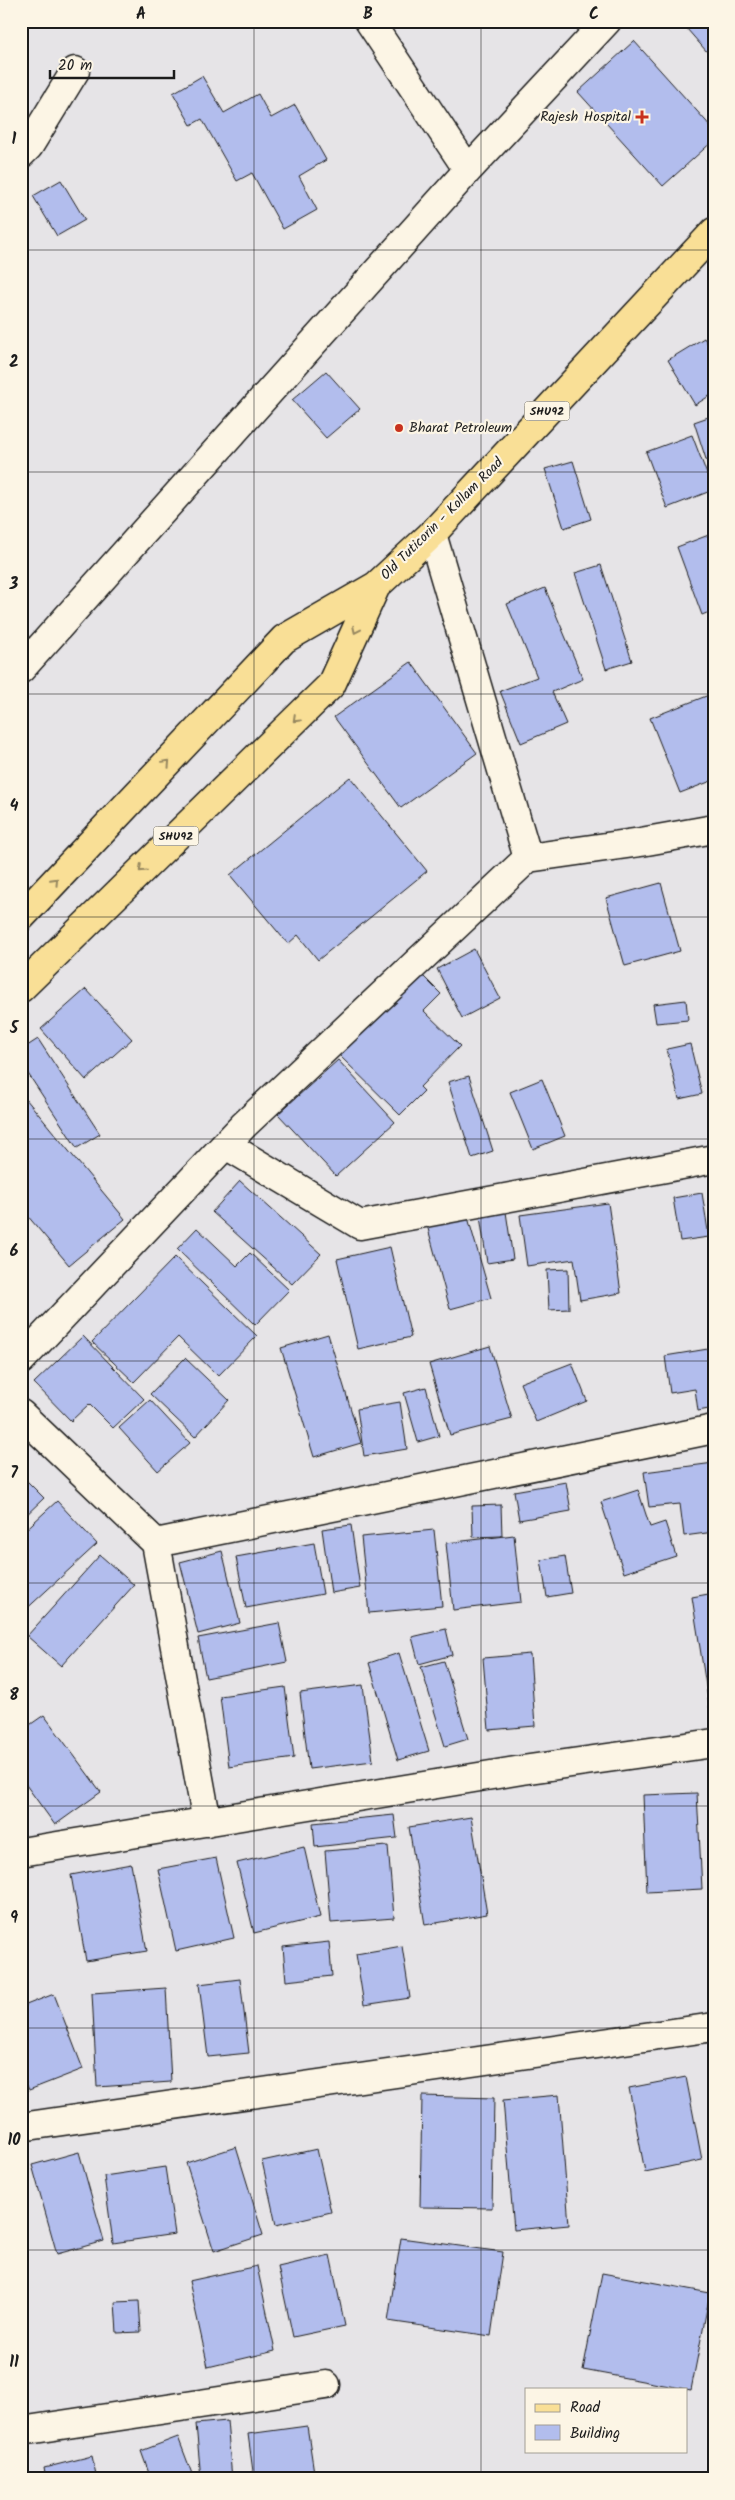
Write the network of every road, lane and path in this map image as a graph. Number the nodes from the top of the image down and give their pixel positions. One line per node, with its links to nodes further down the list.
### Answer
1 (369, 21): 5 (street)
2 (607, 21): 5 (street)
3 (75, 71): 4 (street)
4 (21, 154)
5 (468, 170): 9 (street)
6 (714, 232): 7 (main road, Old Tuticorin - Kollam Road / SHU92)
7 (432, 534): 8 (main road, Old Tuticorin - Kollam Road / SHU92); 11 (street)
8 (376, 586): 12 (main road, one-way to 8); 13 (main road, Old Tuticorin - Kollam Road / SHU92, one-way to 13)
9 (21, 669)
10 (714, 829): 11 (street)
11 (528, 858): 14 (street)
12 (21, 917)
13 (21, 988)
14 (226, 1145): 15 (street); 16 (street)
15 (714, 1159)
16 (21, 1360)
17 (21, 1414): 19 (street)
18 (714, 1429): 19 (street)
19 (156, 1543): 21 (street)
20 (714, 1743): 21 (street)
21 (207, 1822): 22 (street)
22 (21, 1852)
23 (714, 2027): 24 (street)
24 (21, 2127)
25 (326, 2385): 26 (street)
26 (21, 2431)

